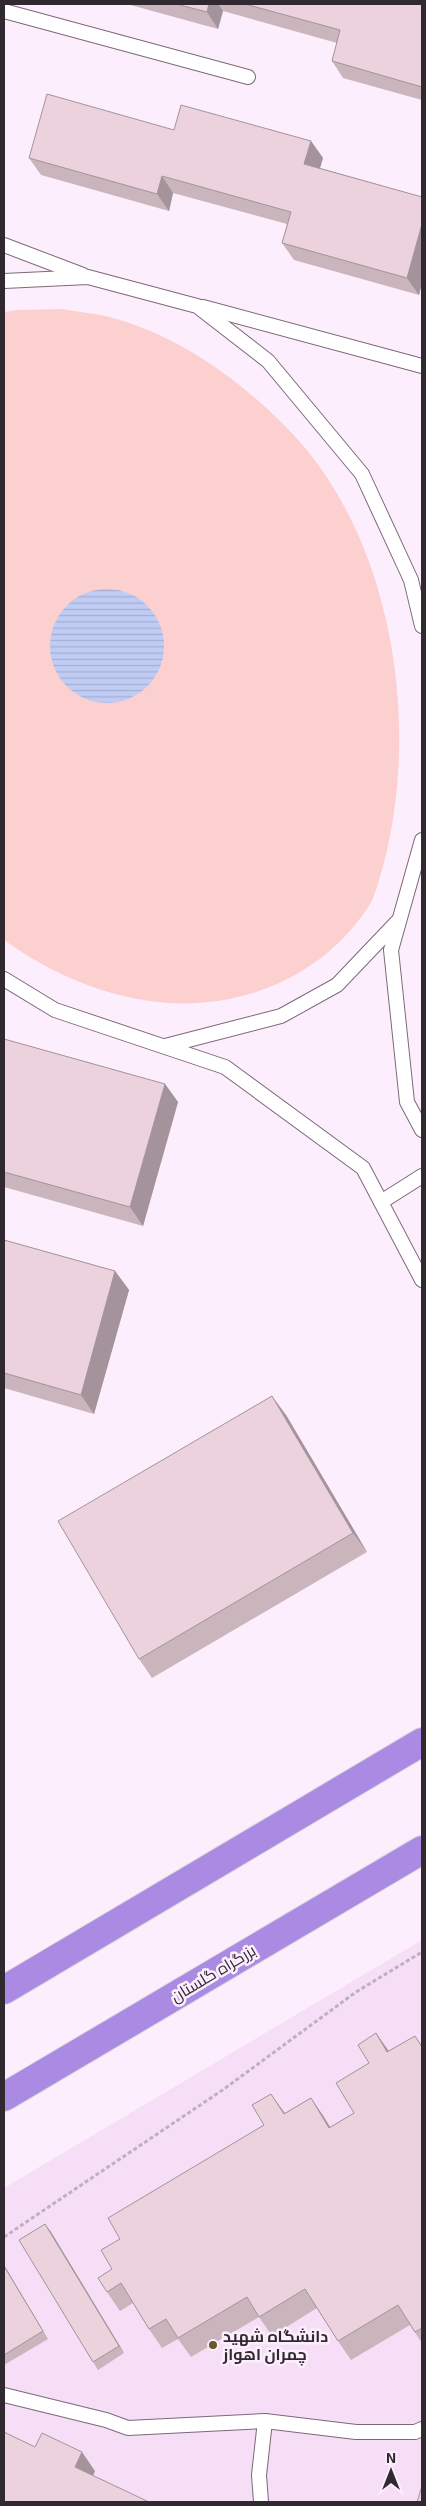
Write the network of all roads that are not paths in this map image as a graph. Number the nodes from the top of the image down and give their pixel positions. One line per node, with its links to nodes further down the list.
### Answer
1 (4, 12): 2 (lane)
2 (248, 78)
3 (4, 245): 4 (lane)
4 (88, 277): 5 (lane); 6 (lane)
5 (4, 281)
6 (197, 306): 7 (lane); 8 (lane)
7 (422, 366)
8 (422, 626)
9 (422, 840): 10 (lane)
10 (400, 920): 12 (lane); 13 (lane)
11 (4, 979): 12 (lane)
12 (164, 1046): 15 (lane)
13 (422, 1130)
14 (422, 1176): 15 (lane)
15 (381, 1202): 16 (lane)
16 (422, 1280)
17 (422, 1742): 19 (highway)
18 (422, 1850): 20 (highway, بزرگراه گلستان)
19 (4, 1990)
20 (4, 2097)
21 (4, 2396): 22 (lane)
22 (265, 2421): 23 (lane); 24 (lane)
23 (422, 2429)
24 (261, 2502)

